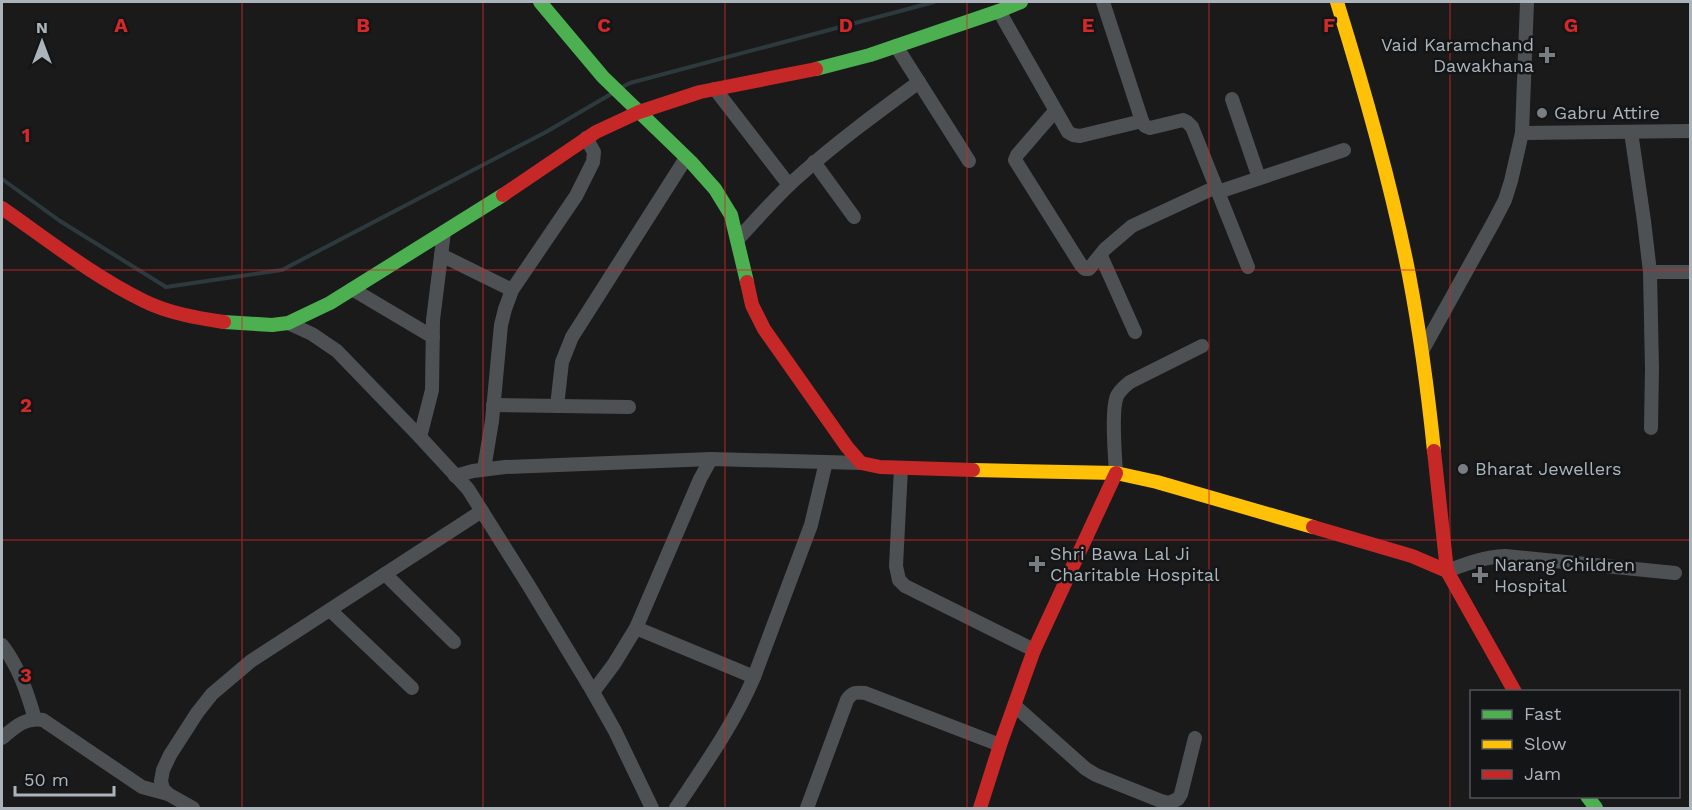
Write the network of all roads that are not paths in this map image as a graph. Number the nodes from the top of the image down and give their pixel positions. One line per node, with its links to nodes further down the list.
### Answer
1 (540, 2): 11 (street)
2 (1021, 2): 6 (street)
3 (1103, 2): 13 (street)
4 (1337, 2): 40 (street)
5 (1527, 2): 16 (street)
6 (999, 11): 7 (street); 12 (street)
7 (896, 46): 8 (street); 9 (street)
8 (919, 82): 20 (street); 21 (street)
9 (715, 89): 11 (street); 23 (street)
10 (1232, 99): 22 (street)
11 (634, 107): 17 (street); 19 (street)
12 (1055, 111): 13 (street); 30 (street)
13 (1142, 122): 24 (street)
14 (1690, 131): 15 (street)
15 (1631, 132): 16 (street); 32 (street)
16 (1522, 133): 40 (street)
17 (586, 138): 27 (street); 35 (street)
18 (1344, 150): 22 (street)
19 (686, 158): 28 (street); 42 (street)
20 (969, 161)
21 (814, 162): 23 (street); 26 (street)
22 (1259, 178): 24 (street)
23 (789, 185): 28 (street)
24 (1217, 189): 30 (street); 31 (street)
25 (2, 208): 36 (street)
26 (854, 217)
27 (444, 232): 29 (street); 34 (street)
28 (738, 239): 48 (street)
29 (441, 255): 35 (street); 38 (street)
30 (1101, 256): 37 (street)
31 (1248, 267)
32 (1650, 272): 33 (street); 44 (street)
33 (1690, 272)
34 (352, 289): 36 (street); 38 (street)
35 (512, 290): 41 (street)
36 (288, 323): 45 (street)
37 (1135, 332)
38 (433, 337): 45 (street)
39 (1202, 346): 51 (street)
40 (1422, 351): 54 (street)
41 (493, 405): 42 (street); 50 (street)
42 (557, 406): 43 (street)
43 (629, 407)
44 (1651, 428)
45 (420, 436): 52 (street)
46 (711, 459): 47 (street); 50 (street); 58 (street)
47 (826, 462): 48 (street); 62 (street)
48 (861, 463): 49 (street)
49 (901, 468): 51 (street); 61 (street)
50 (484, 469): 52 (street)
51 (1116, 473): 54 (street); 61 (street)
52 (455, 476): 53 (street)
53 (482, 511): 56 (street); 65 (street)
54 (1447, 571): 55 (street); 64 (street)
55 (1675, 573)
56 (385, 574): 57 (street); 59 (street)
57 (330, 610): 63 (street); 71 (street)
58 (636, 628): 62 (street); 65 (street)
59 (454, 642)
60 (2, 645): 67 (street)
61 (1034, 650): 66 (street)
62 (754, 677): 74 (street)
63 (412, 688)
64 (1514, 690)
65 (593, 693): 73 (street)
66 (1016, 706): 69 (street); 70 (street)
67 (35, 718): 68 (street); 71 (street)
68 (2, 738)
69 (1195, 738)
70 (1000, 745): 75 (street); 76 (street)
71 (168, 794): 72 (street)
72 (194, 808)
73 (652, 808)
74 (676, 808)
75 (807, 808)
76 (980, 808)

